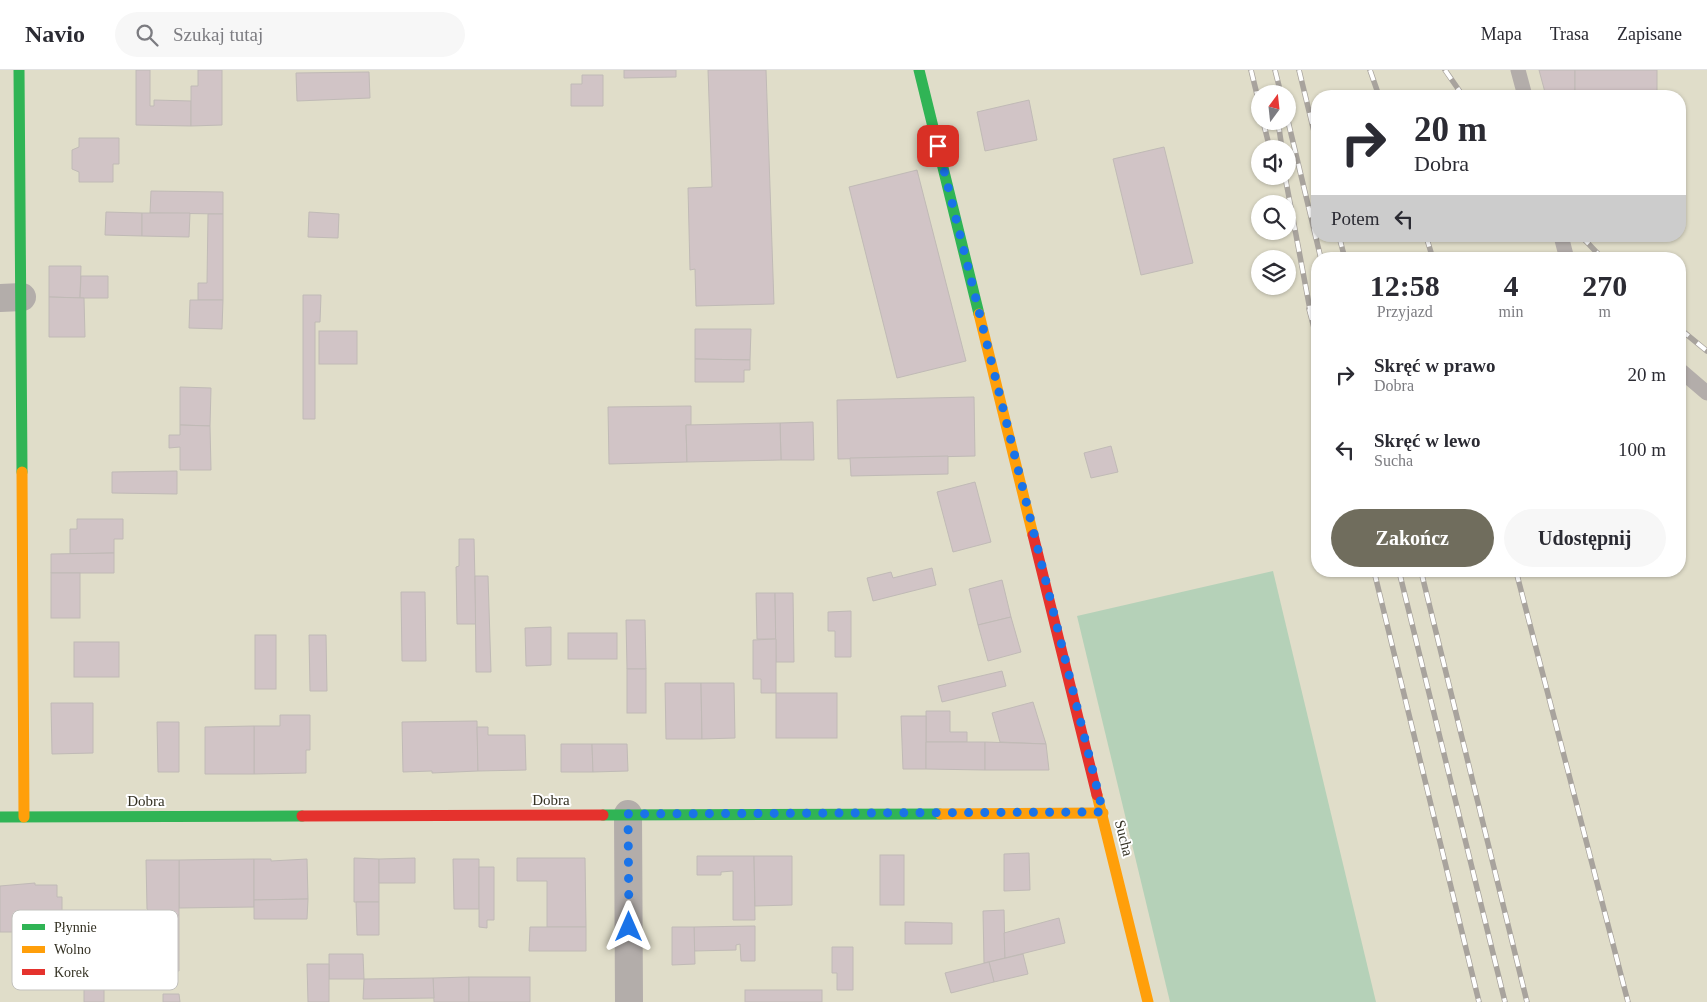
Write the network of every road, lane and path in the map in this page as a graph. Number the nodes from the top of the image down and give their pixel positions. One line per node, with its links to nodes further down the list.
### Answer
1 (19, 70): 5 (street)
2 (919, 70): 8 (street, Sucha)
3 (1518, 70): 4 (lane)
4 (1523, 90)
5 (11, 298): 10 (street)
6 (1686, 375): 7 (lane)
7 (1707, 393)
8 (1103, 812): 9 (street, Dobra); 13 (street, Sucha)
9 (628, 814): 10 (street, Dobra); 12 (street)
10 (24, 816): 11 (street, Dobra)
11 (0, 817)
12 (629, 1002)
13 (1148, 1002)

